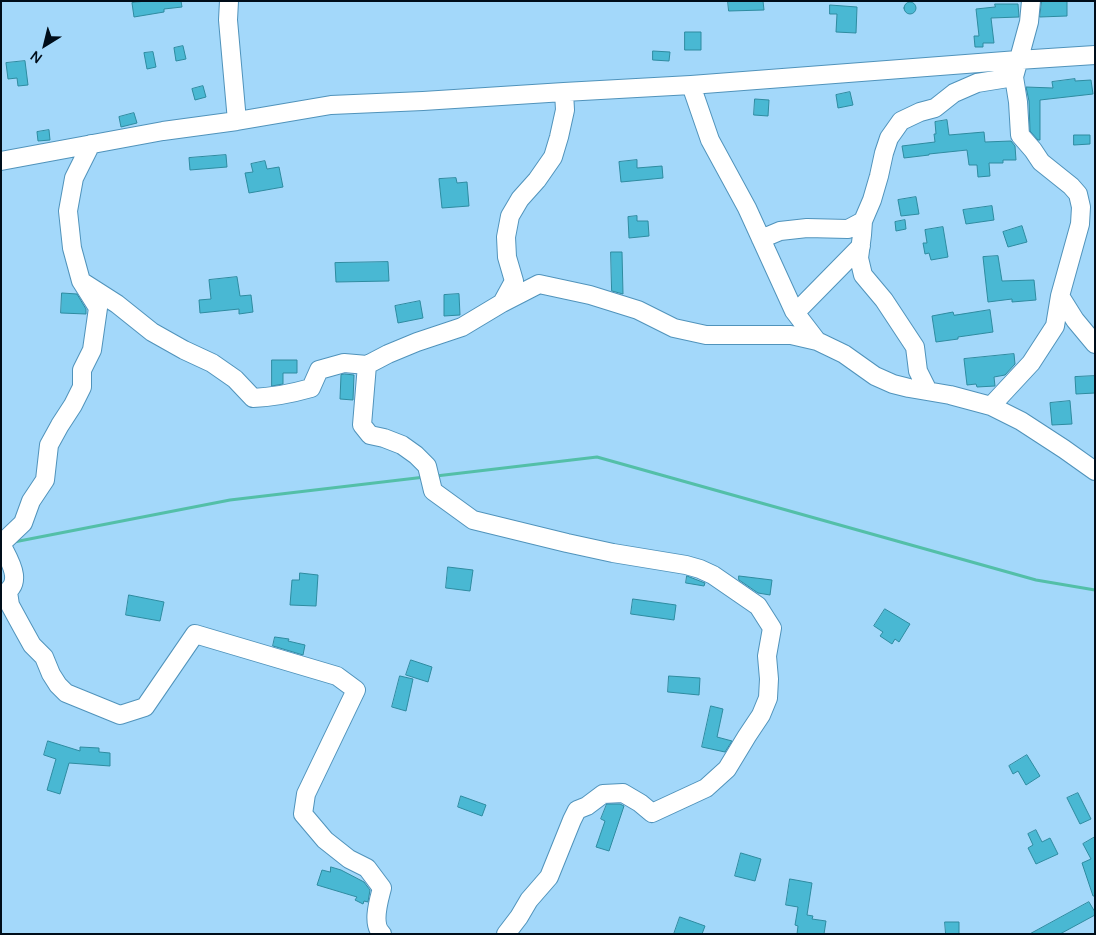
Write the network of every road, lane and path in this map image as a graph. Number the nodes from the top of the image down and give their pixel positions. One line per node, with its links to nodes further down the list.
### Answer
1 (229, 1): 8 (street)
2 (1032, 1): 4 (street)
3 (1095, 55): 4 (street)
4 (1018, 60): 5 (street); 6 (street)
5 (1014, 77): 11 (street); 13 (street)
6 (691, 85): 7 (street); 14 (street)
7 (564, 92): 8 (street); 18 (street)
8 (237, 121): 9 (street)
9 (91, 144): 10 (street); 16 (street)
10 (1, 161)
11 (1078, 194): 12 (street); 17 (street)
12 (1095, 204)
13 (863, 221): 14 (street); 15 (street)
14 (761, 239): 19 (street)
15 (861, 246): 19 (street); 23 (street)
16 (81, 281): 22 (street); 26 (street)
17 (1060, 296): 21 (street); 24 (street)
18 (502, 303): 20 (street); 22 (street)
19 (794, 311): 20 (street)
20 (817, 341): 23 (street)
21 (1095, 344)
22 (367, 365): 28 (street)
23 (928, 391): 24 (street)
24 (991, 406): 25 (street)
25 (1095, 471)
26 (4, 593): 27 (street)
27 (382, 934)
28 (506, 934)

